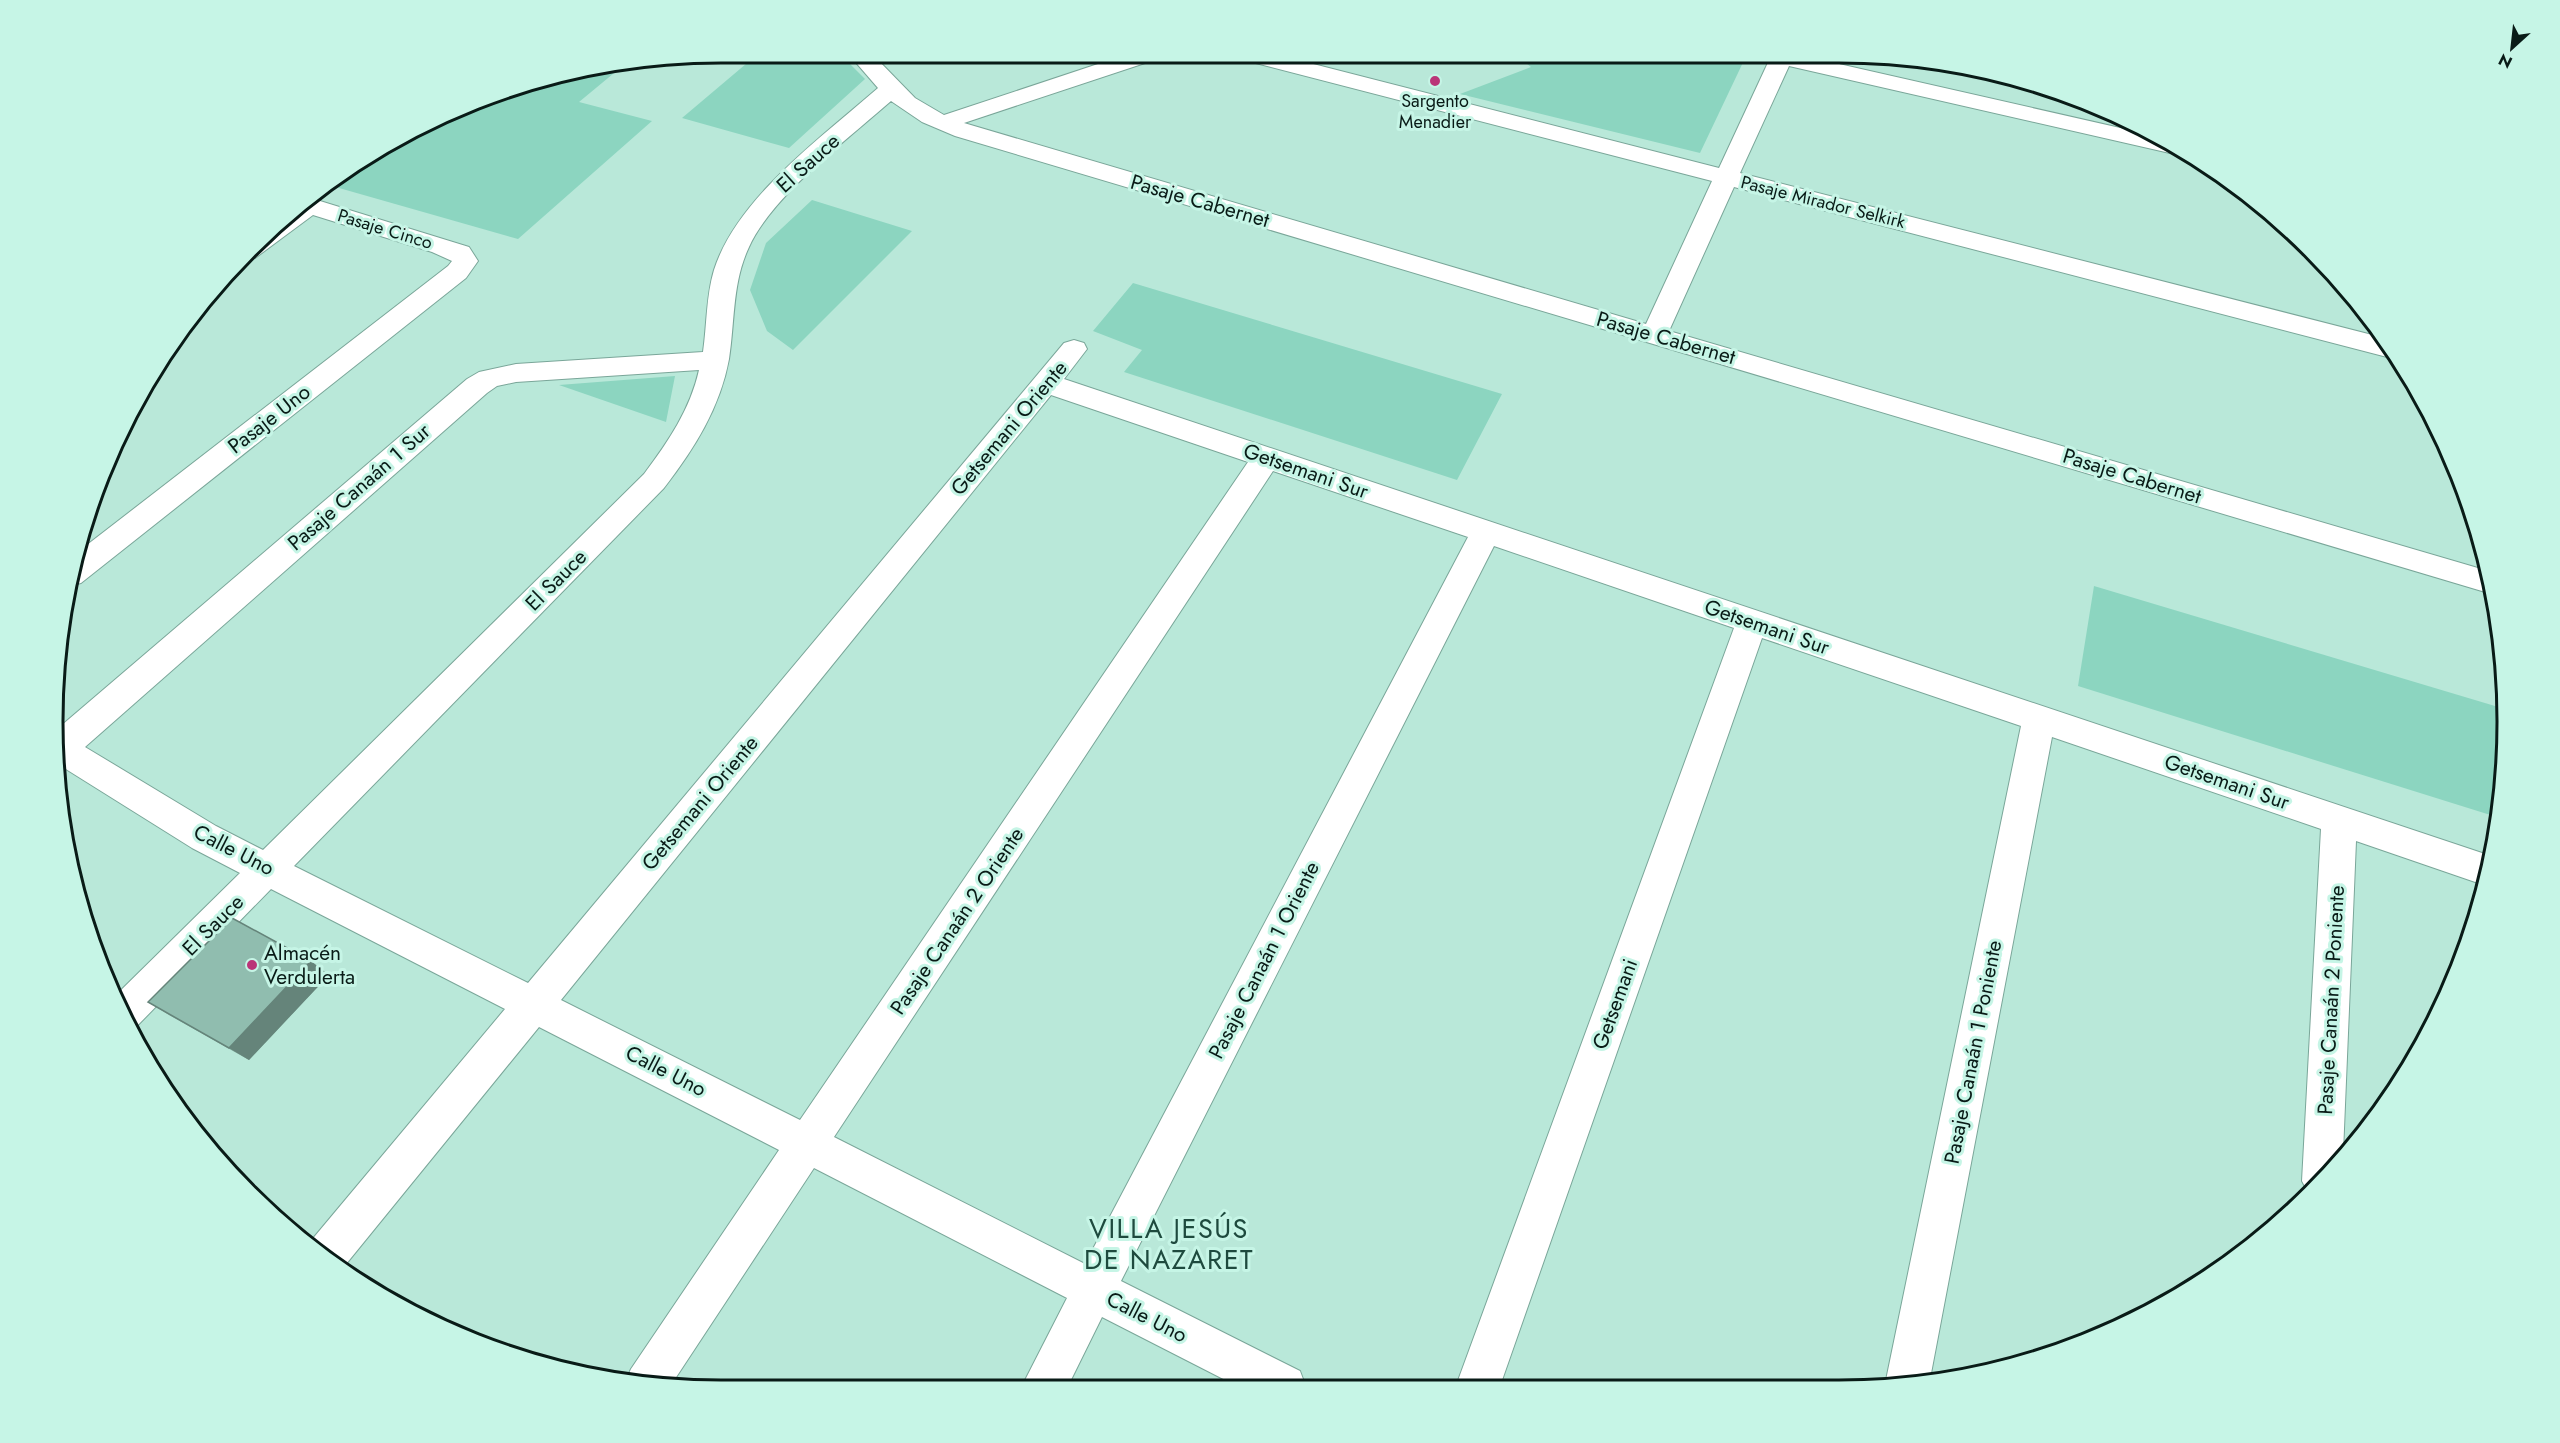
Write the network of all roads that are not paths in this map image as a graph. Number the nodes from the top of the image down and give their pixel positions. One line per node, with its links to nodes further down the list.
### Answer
1 (868, 63): 6 (street, Pasaje Cabernet)
2 (1122, 63): 7 (street)
3 (1283, 63): 9 (street, Pasaje Mirador Selkirk)
4 (1780, 63): 9 (street)
5 (1813, 63): 8 (street)
6 (890, 90): 7 (street, Pasaje Cabernet); 15 (street, El Sauce)
7 (942, 123): 12 (street, Pasaje Cabernet)
8 (2149, 141)
9 (1726, 177): 12 (street); 13 (street, Pasaje Mirador Selkirk)
10 (312, 206): 11 (street, Pasaje Cinco)
11 (465, 261): 19 (street, Pasaje Uno)
12 (1654, 335): 20 (street, Pasaje Cabernet)
13 (2379, 346)
14 (1074, 349): 16 (street, Getsemani Oriente)
15 (716, 360): 23 (street, Pasaje Canaán 1 Sur); 27 (street, El Sauce)
16 (1046, 383): 17 (street, Getsemani Sur); 28 (street, Getsemani Oriente)
17 (1266, 457): 18 (street, Getsemani Sur); 30 (street, Pasaje Canaán 2 Oriente)
18 (1486, 532): 21 (street, Getsemani Sur); 33 (street, Pasaje Canaán 1 Oriente)
19 (82, 566)
20 (2481, 580)
21 (1752, 622): 22 (street, Getsemani Sur); 38 (street, Getsemani)
22 (2039, 719): 25 (street, Getsemani Sur); 35 (street, Pasaje Canaán 1 Poniente)
23 (63, 743)
24 (64, 754): 27 (street, Calle Uno)
25 (2339, 820): 26 (street, Getsemani Sur); 31 (street, Pasaje Canaán 2 Poniente)
26 (2480, 868)
27 (270, 869): 28 (street, Calle Uno); 29 (street, El Sauce)
28 (534, 1004): 30 (street, Calle Uno); 32 (street, Getsemani Oriente)
29 (129, 1008)
30 (808, 1143): 33 (street, Calle Uno); 34 (street, Pasaje Canaán 2 Oriente)
31 (2323, 1168)
32 (330, 1251)
33 (1094, 1290): 36 (street, Pasaje Canaán 1 Oriente); 37 (street, Calle Uno)
34 (651, 1376)
35 (1909, 1376)
36 (1047, 1380)
37 (1270, 1380)
38 (1480, 1380)

